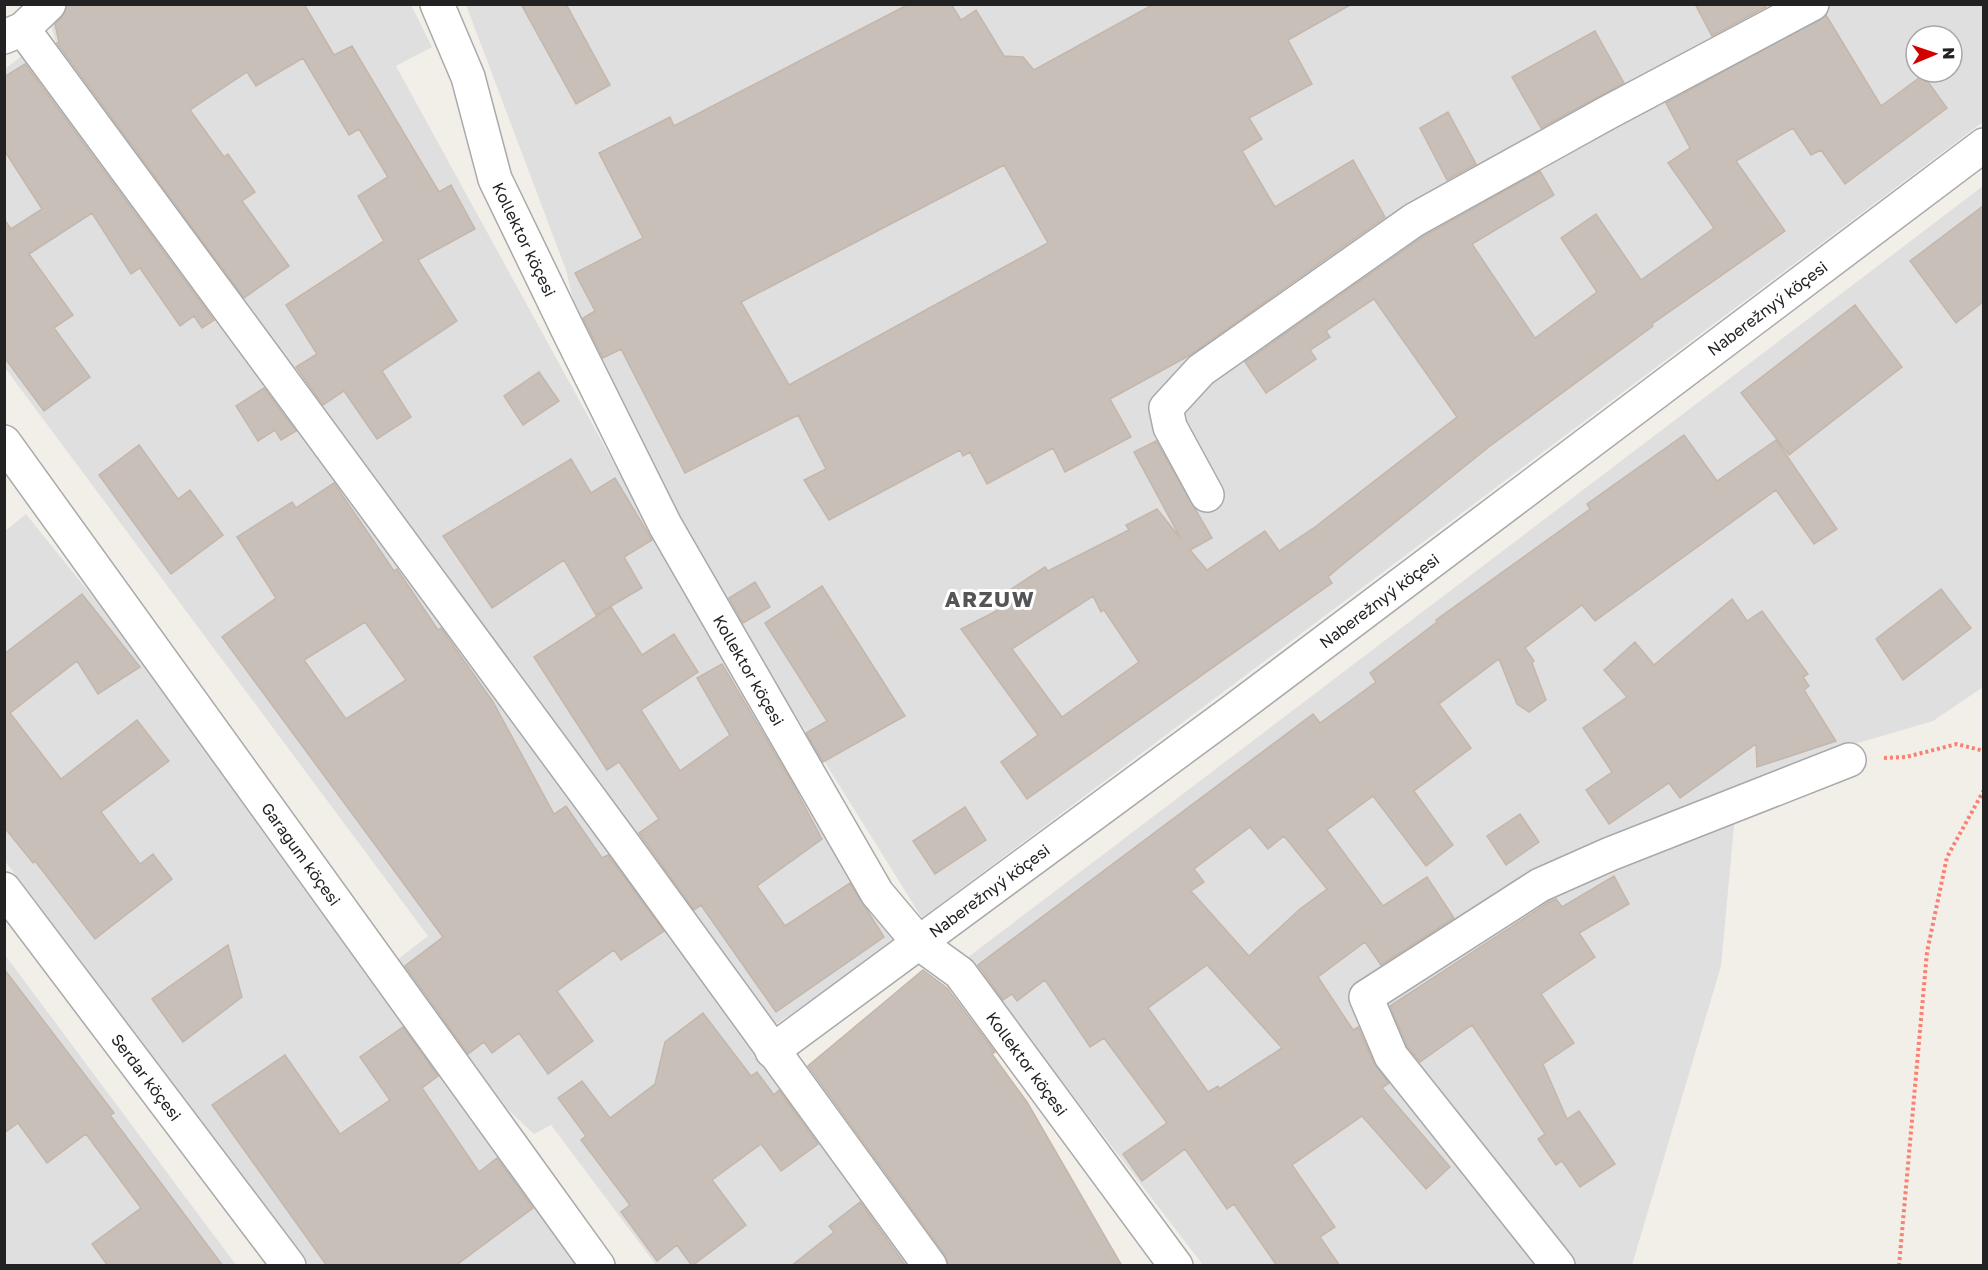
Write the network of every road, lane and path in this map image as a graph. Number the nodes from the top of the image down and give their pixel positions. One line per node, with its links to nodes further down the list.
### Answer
1 (49, 4): 4 (street)
2 (437, 4): 12 (street, Kollektor köçesi)
3 (1812, 4): 7 (street)
4 (14, 33): 13 (street)
5 (1983, 145): 12 (street, Naberežnyý köçesi)
6 (4, 442): 15 (street, Garagum köçesi)
7 (1207, 495)
8 (1983, 751): 9 (path)
9 (1849, 760): 18 (street)
10 (1983, 790): 19 (path)
11 (4, 889): 14 (street, Serdar köçesi)
12 (920, 944): 13 (street, Naberežnyý köçesi); 17 (street, Kollektor köçesi)
13 (772, 1051): 16 (street)
14 (289, 1266)
15 (598, 1266)
16 (930, 1266)
17 (1176, 1266)
18 (1558, 1266)
19 (1899, 1266)

